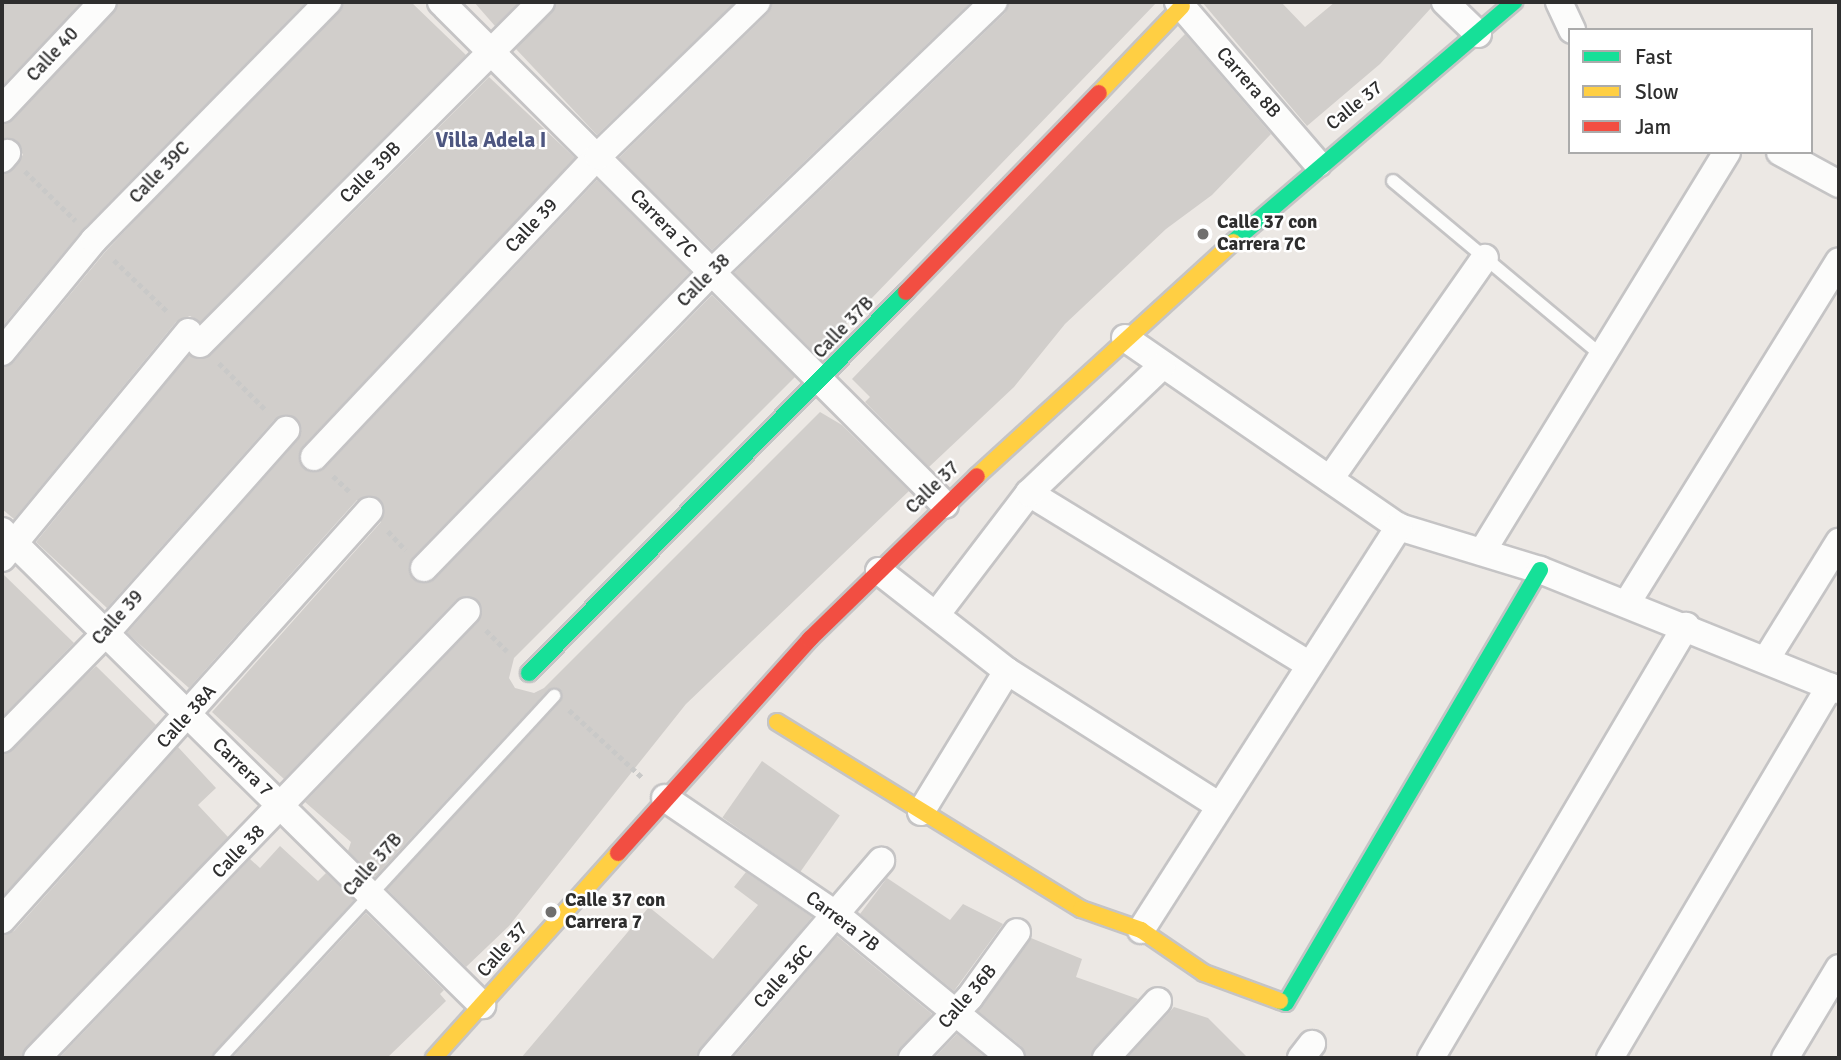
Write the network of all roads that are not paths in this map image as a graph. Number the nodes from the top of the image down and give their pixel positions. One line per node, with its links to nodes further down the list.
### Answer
1 (103, 2): 14 (street, Calle 40)
2 (328, 2): 25 (street, Calle 39C)
3 (441, 2): 13 (street, Carrera 7C)
4 (541, 2): 13 (street, Calle 39B)
5 (757, 2): 17 (street, Calle 39)
6 (994, 2): 23 (street, Calle 38)
7 (1445, 2): 12 (street)
8 (1514, 2): 12 (street, Calle 37)
9 (1559, 2): 11 (street)
10 (1180, 4): 18 (street, Carrera 8B); 28 (street, Calle 37B)
11 (1571, 28)
12 (1478, 34): 18 (street, Calle 37)
13 (490, 54): 17 (street, Carrera 7C); 37 (street, Calle 39B)
14 (2, 109)
15 (1726, 154): 26 (street)
16 (1784, 154): 20 (street)
17 (598, 156): 23 (street, Carrera 7C); 30 (street, Calle 39)
18 (1318, 164): 24 (street, Calle 37)
19 (1392, 181): 21 (lane)
20 (1839, 184)
21 (1485, 258): 26 (lane); 31 (street)
22 (1839, 261): 42 (street)
23 (710, 274): 28 (street, Carrera 7C); 39 (street, Calle 38)
24 (1125, 338): 27 (street); 33 (street, Calle 37)
25 (2, 352)
26 (1602, 356): 38 (street)
27 (1162, 366): 31 (street); 32 (street)
28 (823, 379): 33 (street, Carrera 7C); 50 (street, Calle 37B)
29 (286, 430): 46 (street, Calle 39)
30 (314, 457)
31 (1329, 480): 35 (street)
32 (1029, 493): 44 (street); 48 (street)
33 (945, 505): 41 (street, Calle 37)
34 (369, 511): 53 (street, Calle 38A)
35 (1399, 527): 38 (street); 48 (street)
36 (1839, 542): 47 (street)
37 (6, 544): 46 (street, Carrera 7)
38 (1482, 552): 40 (street)
39 (424, 568)
40 (1540, 570): 42 (street); 64 (street)
41 (879, 571): 44 (street); 56 (street, Calle 37)
42 (1626, 603): 45 (street)
43 (467, 611): 58 (street, Calle 38)
44 (936, 615): 49 (street)
45 (1686, 626): 47 (street); 77 (street)
46 (105, 634): 53 (street, Carrera 7); 55 (street, Calle 39)
47 (1768, 658): 51 (street)
48 (1310, 665): 57 (street)
49 (1007, 671): 57 (street); 59 (street)
50 (529, 673)
51 (1835, 688): 78 (street)
52 (554, 696): 61 (lane, Calle 37B)
53 (188, 716): 58 (street, Carrera 7); 63 (street, Calle 38A)
54 (777, 722): 59 (street)
55 (2, 739)
56 (665, 798): 62 (street, Carrera 7B); 68 (street, Calle 37)
57 (1218, 805): 64 (street)
58 (283, 807): 61 (street, Carrera 7); 70 (street, Calle 38)
59 (921, 812): 64 (street)
60 (881, 861): 62 (street, Calle 36C)
61 (373, 897): 68 (street, Carrera 7); 71 (lane, Calle 37B)
62 (838, 916): 69 (street, Carrera 7B); 73 (street, Calle 36C)
63 (2, 919)
64 (1141, 930)
65 (1017, 932): 69 (street, Calle 36B)
66 (1839, 968): 79 (street)
67 (1158, 1001): 76 (street)
68 (482, 1005): 72 (street, Calle 37)
69 (956, 1012): 74 (street, Calle 36B); 75 (street, Carrera 7B)
70 (37, 1058)
71 (220, 1058)
72 (434, 1058)
73 (712, 1058)
74 (912, 1058)
75 (1011, 1058)
76 (1106, 1058)
77 (1431, 1058)
78 (1610, 1058)
79 (1785, 1058)

